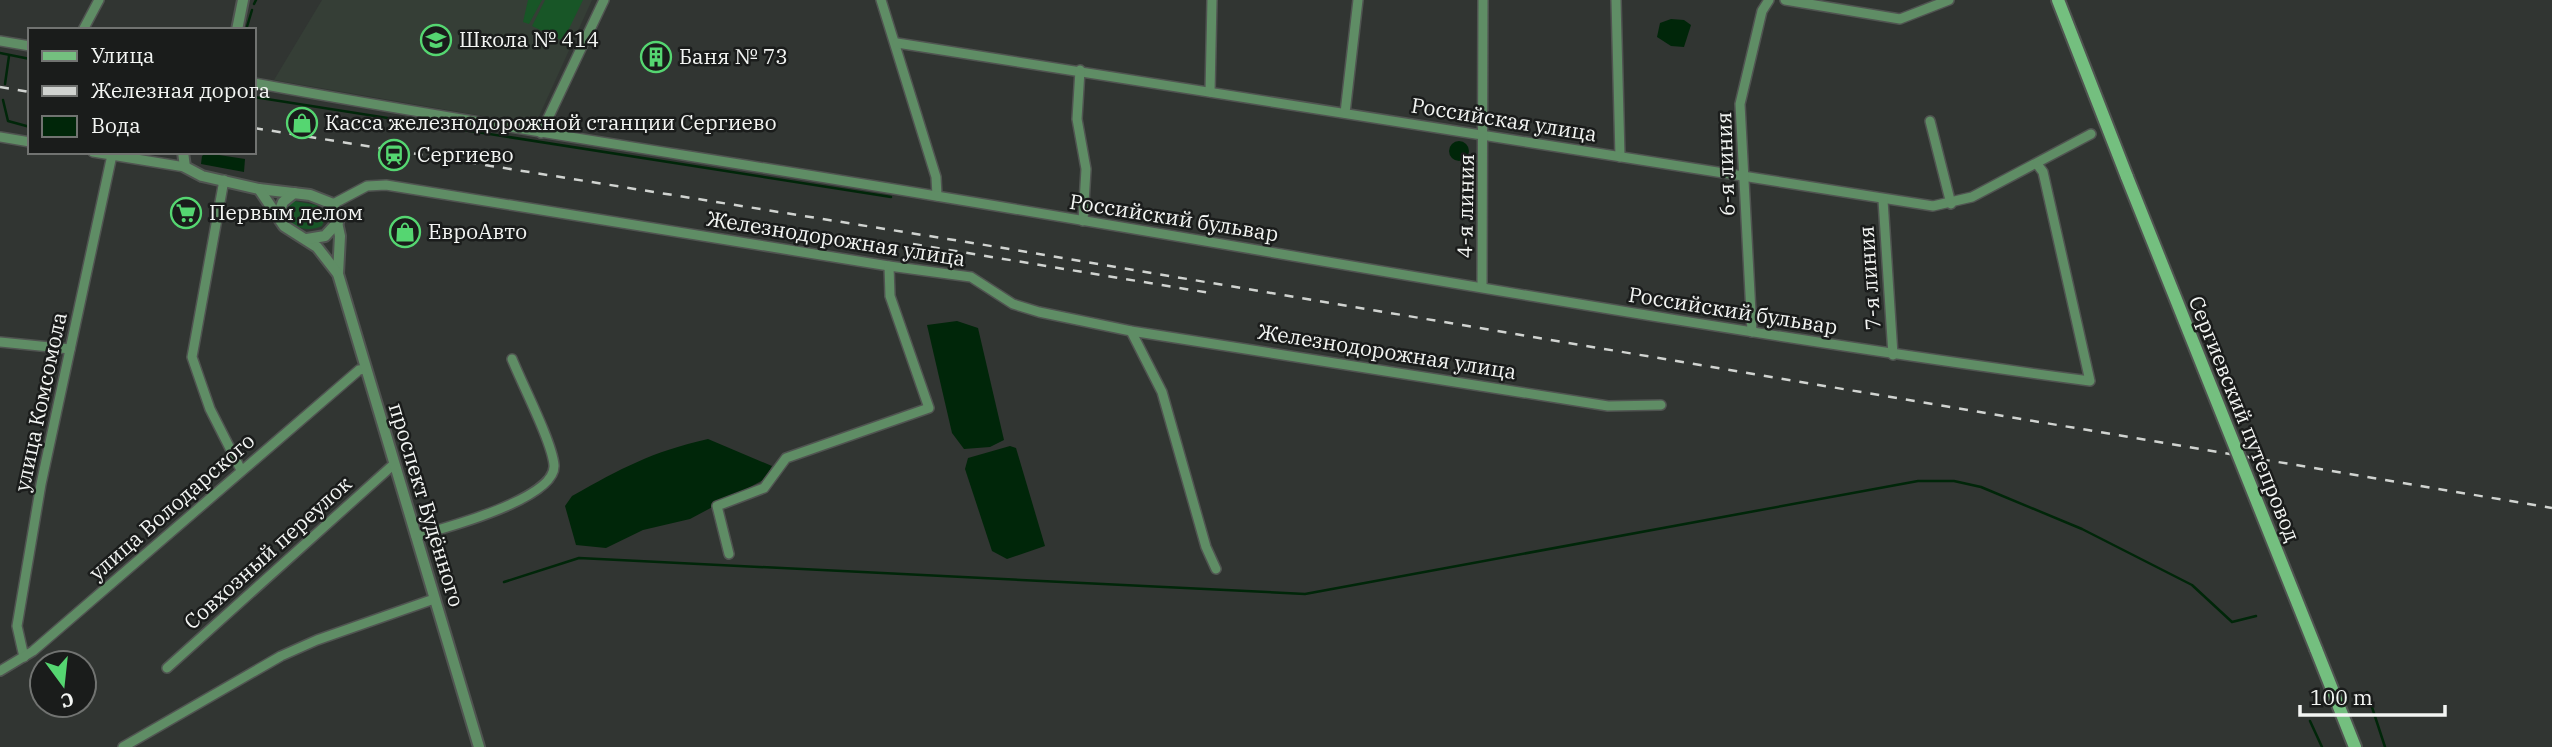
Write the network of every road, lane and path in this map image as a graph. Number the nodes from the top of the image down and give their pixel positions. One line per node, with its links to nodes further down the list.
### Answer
1 (99, 0): 13 (street)
2 (243, 0): 14 (street)
3 (604, 0): 23 (street)
4 (881, 0): 16 (street)
5 (1213, 0): 20 (street)
6 (1358, 0): 21 (street)
7 (1483, 0): 25 (street, 4-я линия)
8 (1616, 0): 31 (street)
9 (1769, 0): 34 (street, 6-я линия)
10 (1784, 0): 11 (street)
11 (1949, 0)
12 (2058, 0): 68 (main road, Сергиевский путепровод, bridge)
13 (84, 28)
14 (237, 28)
15 (0, 41): 17 (street)
16 (897, 43): 18 (street, Российская улица); 38 (street)
17 (28, 46)
18 (1080, 70): 20 (street, Российская улица); 43 (street)
19 (256, 83): 23 (street, Российский бульвар)
20 (1210, 92): 21 (street, Российская улица)
21 (1345, 113): 25 (street, Российская улица)
22 (1930, 121): 41 (street)
23 (541, 133): 38 (street, Российский бульвар)
24 (2091, 134): 32 (street, Российская улица)
25 (1484, 135): 31 (street, Российская улица); 48 (street, 4-я линия)
26 (0, 137): 27 (street)
27 (28, 142)
28 (106, 154): 30 (street)
29 (184, 154): 33 (street)
30 (112, 155): 33 (street); 52 (street, улица Комсомола)
31 (1620, 156): 34 (street, Российская улица)
32 (2037, 164): 41 (street, Российская улица); 53 (street, Российский бульвар)
33 (188, 169): 35 (street)
34 (1743, 175): 39 (street, Российская улица); 50 (street, 6-я линия)
35 (224, 180): 36 (street); 58 (street)
36 (259, 189): 37 (street); 42 (street)
37 (294, 193): 40 (street); 42 (street)
38 (937, 196): 43 (street, Российский бульвар)
39 (1883, 200): 41 (street, Российская улица); 53 (street, 7-я линия)
40 (333, 204): 44 (street); 46 (street, Железнодорожная улица)
41 (1951, 204)
42 (278, 215): 45 (street)
43 (1083, 221): 48 (street, Российский бульвар)
44 (338, 222): 45 (street); 47 (street, проспект Будённого)
45 (307, 239): 47 (street, проспект Будённого)
46 (890, 266): 49 (street, Железнодорожная улица); 60 (street)
47 (338, 274): 55 (street, проспект Будённого)
48 (1482, 286): 50 (street, Российский бульвар)
49 (1130, 331): 56 (street, Железнодорожная улица); 61 (street)
50 (1752, 332): 53 (street, Российский бульвар)
51 (0, 342): 52 (street)
52 (70, 349): 63 (street, улица Комсомола)
53 (1893, 355)
54 (512, 359): 59 (street)
55 (365, 369): 57 (street, проспект Будённого); 58 (street, улица Володарского)
56 (1661, 405)
57 (394, 464): 59 (street, проспект Будённого); 64 (street, Совхозный переулок)
58 (241, 470): 63 (street, улица Володарского)
59 (416, 536): 62 (street, проспект Будённого)
60 (729, 554)
61 (1216, 569)
62 (434, 599): 66 (street); 67 (street, проспект Будённого)
63 (24, 657): 65 (street, улица Володарского)
64 (167, 668)
65 (0, 671)
66 (123, 747)
67 (479, 747)
68 (2355, 747)

